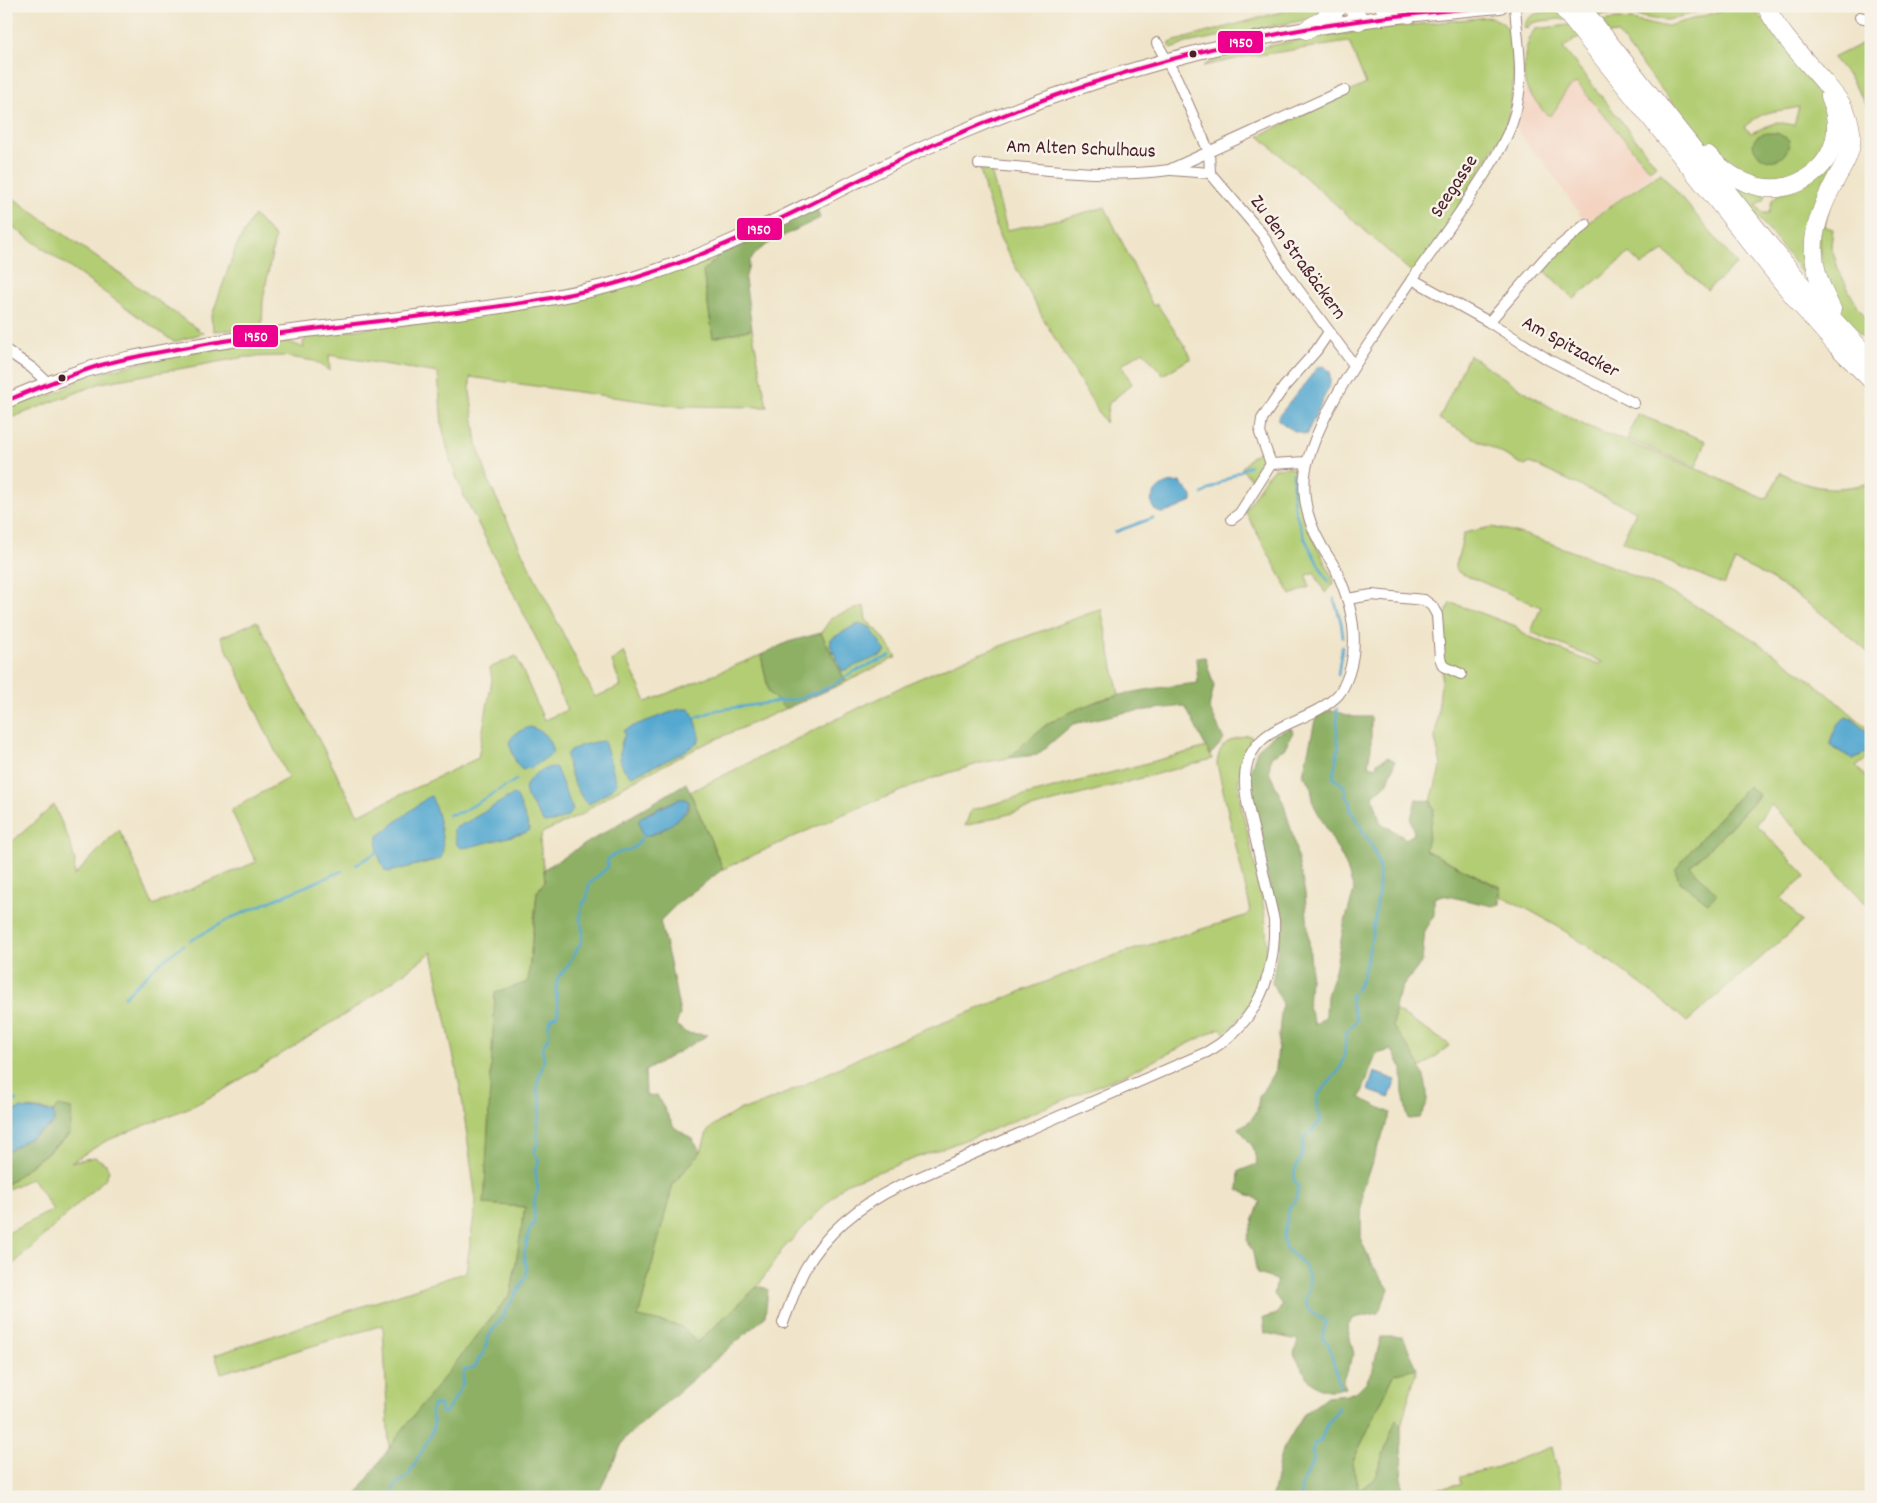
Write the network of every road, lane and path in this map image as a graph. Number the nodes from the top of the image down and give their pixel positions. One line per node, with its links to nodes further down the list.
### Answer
1 (1339, 6): 12 (highway)
2 (1384, 6): 9 (highway)
3 (1500, 6): 9 (main road)
4 (1516, 6): 24 (street, Seegasse)
5 (1561, 6): 13 (highway)
6 (1580, 6): 13 (highway)
7 (1765, 7): 16 (highway)
8 (1358, 11): 9 (main road); 12 (main road)
9 (1409, 14)
10 (1860, 17): 11 (street)
11 (1871, 20)
12 (1306, 30): 15 (main road)
13 (1593, 36): 18 (highway); 31 (highway)
14 (1158, 42): 15 (street)
15 (1168, 61): 19 (street); 32 (main road)
16 (1826, 84): 18 (highway); 27 (highway)
17 (1344, 90): 19 (street, Am Alten Schulhaus)
18 (1657, 104): 27 (highway)
19 (1209, 152): 21 (street, Am Alten Schulhaus); 22 (street)
20 (979, 164): 21 (street, Am Alten Schulhaus)
21 (1169, 170): 22 (street)
22 (1210, 173): 26 (street, Zu den Straßäckern)
23 (1586, 224): 25 (street, Am Spitzacker)
24 (1412, 279): 25 (street, Am Spitzacker); 30 (street, Seegasse)
25 (1489, 322): 34 (street, Am Spitzacker)
26 (1329, 332): 30 (street, Zu den Straßäckern); 36 (street)
27 (1847, 336): 29 (highway)
28 (6, 350): 32 (street)
29 (1871, 360)
30 (1354, 365): 35 (street, Seegasse)
31 (1871, 380)
32 (48, 383): 33 (main road)
33 (6, 401)
34 (1634, 402)
35 (1308, 462): 36 (street); 38 (street, Seegasse)
36 (1271, 464): 37 (street)
37 (1232, 519)
38 (1348, 600): 39 (street); 40 (street, Seegasse)
39 (1461, 674)
40 (783, 1323)

